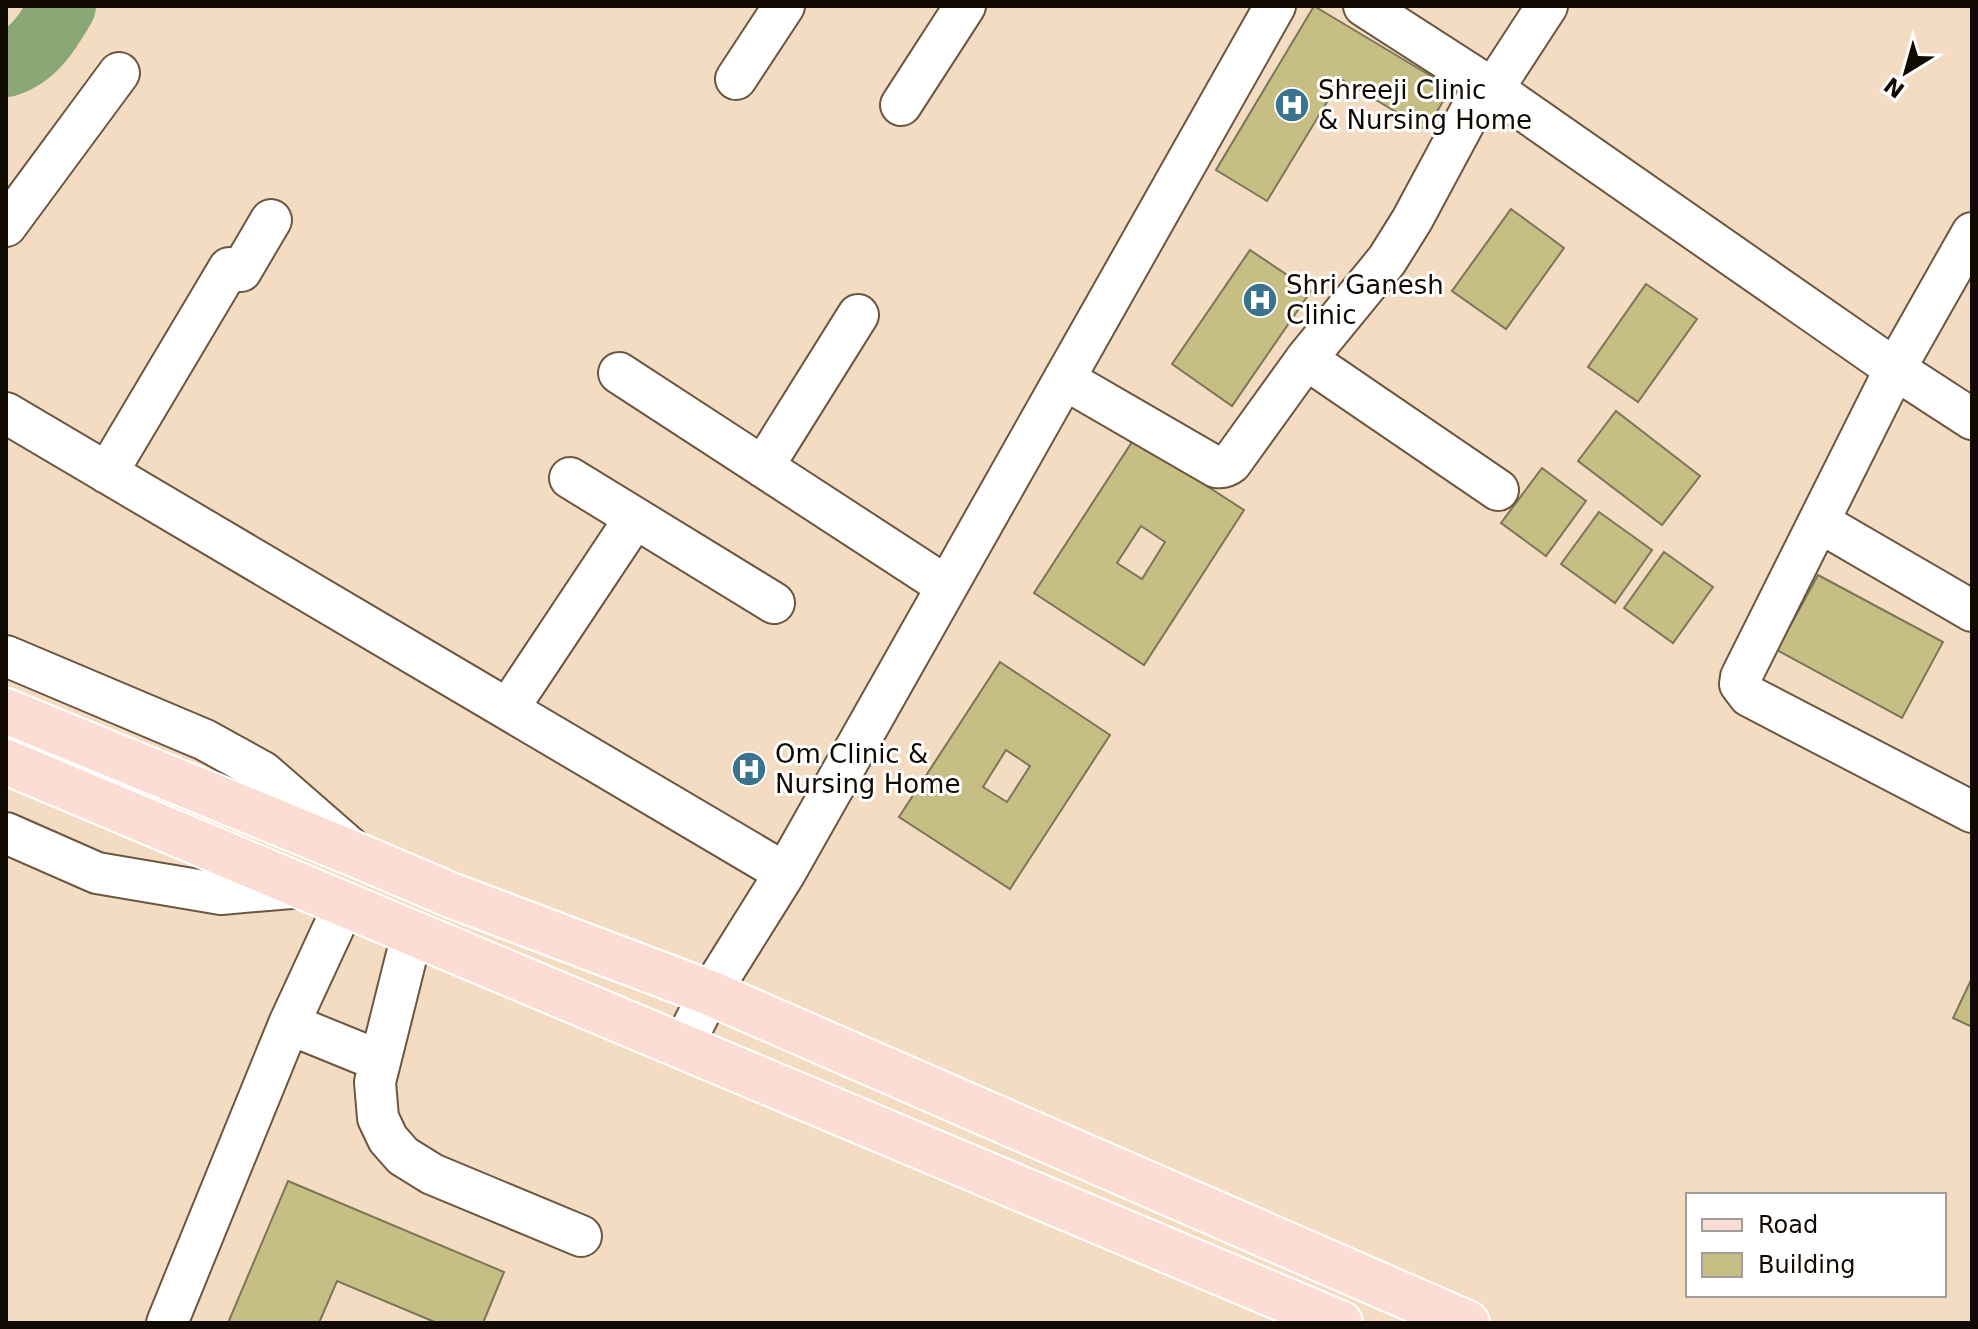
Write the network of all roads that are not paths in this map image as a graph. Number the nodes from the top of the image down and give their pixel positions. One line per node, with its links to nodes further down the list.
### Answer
1 (784, 6): 7 (street)
2 (965, 6): 9 (street)
3 (1275, 6): 17 (street)
4 (1364, 6): 8 (street)
5 (1547, 6): 8 (street)
6 (119, 73): 11 (street)
7 (736, 79)
8 (1489, 86): 14 (street); 15 (street)
9 (901, 105)
10 (271, 220): 21 (street)
11 (6, 226)
12 (1972, 233): 15 (street)
13 (858, 315): 20 (street)
14 (1306, 359): 17 (street); 23 (street)
15 (1895, 369): 19 (street); 25 (street)
16 (619, 373): 20 (street)
17 (1064, 379): 26 (street)
18 (6, 413): 21 (street)
19 (1972, 419)
20 (763, 467): 26 (street)
21 (107, 473): 30 (street)
22 (570, 478): 24 (street)
23 (1498, 490)
24 (635, 518): 27 (street); 30 (street)
25 (1819, 522): 28 (street); 33 (street)
26 (946, 586): 36 (street)
27 (774, 603)
28 (1972, 611)
29 (6, 656): 35 (street)
30 (508, 709): 36 (street)
31 (6, 711): 35 (main road)
32 (22, 769): 37 (main road)
33 (1972, 812)
34 (6, 833): 37 (street)
35 (359, 856): 40 (main road)
36 (785, 873): 40 (street)
37 (303, 887): 38 (main road)
38 (344, 905): 39 (main road); 41 (street)
39 (412, 934): 42 (main road); 43 (street)
40 (710, 993): 42 (street); 47 (main road)
41 (289, 1024): 43 (street); 45 (street)
42 (682, 1047): 46 (main road)
43 (380, 1061): 44 (street)
44 (581, 1236)
45 (167, 1323)
46 (1340, 1323)
47 (1467, 1323)

